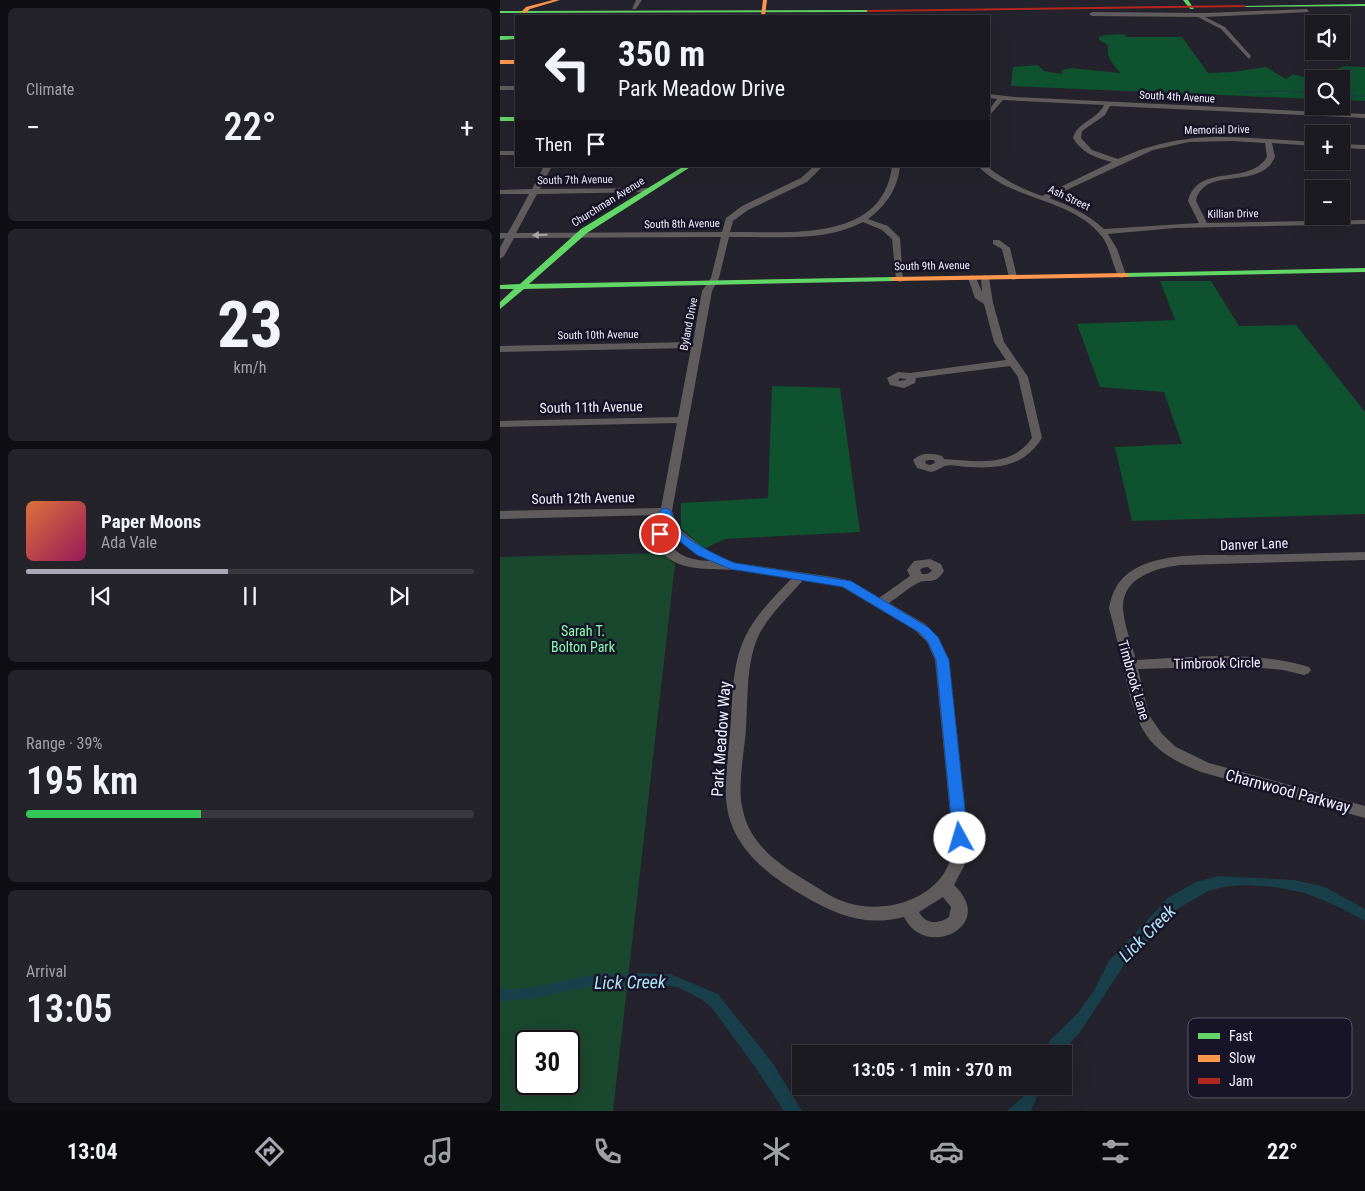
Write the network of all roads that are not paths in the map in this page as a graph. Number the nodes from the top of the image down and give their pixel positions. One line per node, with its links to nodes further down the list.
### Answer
1 (558, 0): 7 (main road)
2 (639, 0): 9 (street)
3 (765, 0): 11 (main road)
4 (1365, 7): 5 (main road)
5 (1192, 8): 6 (street); 10 (main road); 12 (street); 15 (street)
6 (1307, 11)
7 (525, 12): 8 (main road); 9 (main road); 11 (main road)
8 (503, 13)
9 (632, 13): 11 (main road)
10 (961, 13): 11 (main road)
11 (763, 14)
12 (1092, 14)
13 (500, 38): 14 (main road)
14 (515, 38)
15 (1249, 57)
16 (500, 62): 17 (main road)
17 (515, 62)
18 (500, 88): 19 (street)
19 (515, 88)
20 (990, 96): 21 (street, South 4th Avenue)
21 (1001, 98): 22 (street, South 4th Avenue); 23 (street)
22 (1108, 103): 24 (street, South 4th Avenue); 33 (street)
23 (990, 113)
24 (1365, 116)
25 (500, 119): 26 (main road)
26 (515, 119)
27 (1268, 142): 28 (street, Memorial Drive); 33 (street, Memorial Drive); 45 (street)
28 (1305, 144)
29 (1350, 146): 30 (street)
30 (1365, 147)
31 (500, 153): 32 (street)
32 (515, 153)
33 (1120, 162): 42 (street, Memorial Drive)
34 (547, 167): 40 (street)
35 (687, 167): 39 (main road, Churchman Avenue)
36 (818, 167): 48 (street, Byland Drive)
37 (896, 167): 43 (street)
38 (983, 167): 42 (street, Ash Street)
39 (650, 190): 40 (street, South 7th Avenue); 47 (main road, Churchman Avenue)
40 (535, 191): 41 (street, South 7th Avenue); 50 (street)
41 (500, 192)
42 (1043, 198): 46 (street, Ash Street)
43 (862, 219): 48 (street, South 8th Avenue); 58 (street)
44 (1365, 222): 45 (street, Killian Drive)
45 (1205, 226): 46 (street, Killian Drive)
46 (1102, 232): 54 (street, Ash Street)
47 (579, 234): 48 (street, South 8th Avenue); 50 (street, South 8th Avenue, one-way to 50); 60 (main road, Churchman Avenue)
48 (724, 235): 59 (street, Byland Drive)
49 (500, 236): 50 (street, South 8th Avenue)
50 (511, 236): 52 (street)
51 (996, 242): 55 (street)
52 (500, 256)
53 (1365, 270): 54 (main road, South 9th Avenue)
54 (1122, 275): 55 (main road, South 9th Avenue)
55 (1012, 277): 57 (main road, South 9th Avenue)
56 (972, 278): 57 (main road, South 9th Avenue); 58 (main road, South 9th Avenue); 62 (street)
57 (985, 278): 62 (street)
58 (900, 279): 59 (main road, South 9th Avenue)
59 (712, 283): 60 (main road, South 9th Avenue); 64 (street, Byland Drive)
60 (521, 286): 61 (main road, South 9th Avenue); 63 (main road, Churchman Avenue)
61 (500, 287)
62 (988, 303): 66 (street)
63 (500, 306)
64 (696, 345): 65 (street, South 10th Avenue); 68 (street, Byland Drive)
65 (500, 349)
66 (1013, 362): 67 (street); 70 (street)
67 (910, 376)
68 (682, 420): 69 (street, South 11th Avenue); 71 (street, Byland Drive)
69 (500, 424)
70 (941, 462)
71 (666, 511): 72 (street, South 12th Avenue); 74 (street); 74 (street, Byland Drive)
72 (500, 514)
73 (1365, 556): 75 (street, Danver Lane)
74 (734, 566): 76 (street, Park Meadow Way)
75 (1144, 569): 79 (street, Timbrook Lane)
76 (800, 576): 78 (street, Park Meadow Way); 84 (street, Park Meadow Way)
77 (917, 577): 78 (street)
78 (881, 603): 83 (street, Park Meadow Way)
79 (1129, 665): 80 (street, Timbrook Circle); 81 (street, Timbrook Lane)
80 (1304, 670)
81 (1210, 769): 82 (street, Charnwood Parkway)
82 (1365, 812)
83 (942, 886): 84 (street, Park Meadow Way); 84 (street)
84 (909, 908)

